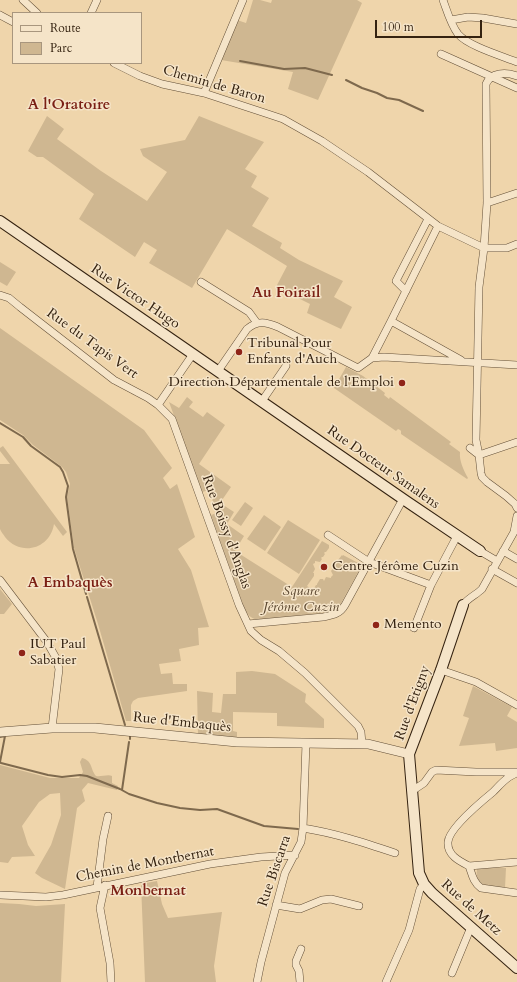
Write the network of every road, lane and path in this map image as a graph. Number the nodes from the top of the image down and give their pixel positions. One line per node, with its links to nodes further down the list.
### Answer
1 (23, 0): 5 (street)
2 (97, 0): 6 (street)
3 (243, 0): 17 (street)
4 (443, 0): 8 (street)
5 (37, 12)
6 (91, 12)
7 (0, 15): 9 (street)
8 (451, 20): 10 (street); 12 (street)
9 (12, 21)
10 (517, 24)
11 (441, 54): 15 (street)
12 (517, 62)
13 (116, 64): 17 (street, Chemin de Baron)
14 (517, 76): 15 (street)
15 (491, 77): 16 (street); 19 (street)
16 (517, 88)
17 (204, 93): 20 (street, Chemin de Baron)
18 (517, 193): 19 (street)
19 (487, 203): 24 (street)
20 (426, 218): 22 (street, Chemin de Baron); 26 (street)
21 (0, 221): 30 (main road, Rue Victor Hugo)
22 (438, 226): 24 (street, Chemin de Baron); 26 (street)
23 (517, 244): 24 (street)
24 (484, 248): 33 (street)
25 (201, 282): 29 (street)
26 (406, 291): 28 (street)
27 (0, 295): 38 (street, Rue du Tapis Vert)
28 (391, 321): 31 (street); 32 (street)
29 (257, 323): 31 (street); 36 (street)
30 (193, 354): 36 (main road, Rue Victor Hugo); 38 (street)
31 (372, 358): 32 (street)
32 (463, 362): 33 (street)
33 (478, 363): 34 (street); 41 (street)
34 (517, 365)
35 (286, 366): 37 (street)
36 (218, 371): 37 (main road, Rue Victor Hugo)
37 (258, 399): 42 (main road, Rue Docteur Samalens)
38 (158, 405): 57 (street, Rue Boissy d'Anglas)
39 (517, 442): 41 (street)
40 (470, 448): 41 (street)
41 (479, 455): 43 (street)
42 (403, 499): 46 (main road, Rue Docteur Samalens); 51 (street)
43 (517, 508)
44 (517, 516): 48 (street, Rue d'Etigny)
45 (328, 535): 51 (street)
46 (457, 536): 47 (main road, Rue Docteur Samalens); 55 (street)
47 (480, 551): 50 (street, Rue Docteur Samalens)
48 (503, 551): 49 (street); 50 (street, Rue d'Etigny)
49 (517, 559)
50 (497, 561): 52 (street, Rue d'Etigny)
51 (369, 562): 55 (street); 57 (street)
52 (492, 569): 54 (street); 56 (street, Rue d'Etigny)
53 (0, 580): 61 (street)
54 (517, 583)
55 (431, 585): 58 (street)
56 (463, 605): 59 (main road, Rue d'Etigny)
57 (248, 624): 64 (street, Rue Boissy d'Anglas)
58 (414, 628)
59 (441, 670): 60 (street); 65 (main road, Rue d'Etigny)
60 (517, 705)
61 (52, 728): 62 (street, Rue d'Embaquès); 63 (street, Rue d'Embaquès)
62 (0, 732)
63 (306, 742): 64 (street, Rue d'Embaquès); 69 (street, Rue Biscarra)
64 (362, 744): 65 (street, Rue d'Embaquès)
65 (409, 754): 67 (main road, Rue d'Etigny)
66 (517, 772): 67 (street); 73 (street)
67 (412, 791): 76 (main road, Rue d'Etigny)
68 (108, 816): 75 (street)
69 (303, 828): 70 (street); 71 (street, Rue Biscarra)
70 (396, 853)
71 (295, 855): 74 (street, Chemin de Montbernat); 79 (street, Rue Biscarra)
72 (517, 862): 73 (street)
73 (469, 866): 77 (street)
74 (105, 885): 75 (street, Chemin de Montbernat); 85 (street)
75 (97, 887): 78 (street, Chemin de Montbernat)
76 (422, 887): 81 (main road, Rue de Metz); 88 (street)
77 (517, 893)
78 (0, 895)
79 (276, 905): 80 (street); 86 (street, Rue Biscarra)
80 (359, 906)
81 (470, 927): 83 (main road, Rue de Metz); 84 (street)
82 (301, 949): 87 (street)
83 (517, 968)
84 (452, 973)
85 (111, 982)
86 (257, 982)
87 (300, 982)
88 (386, 982)

